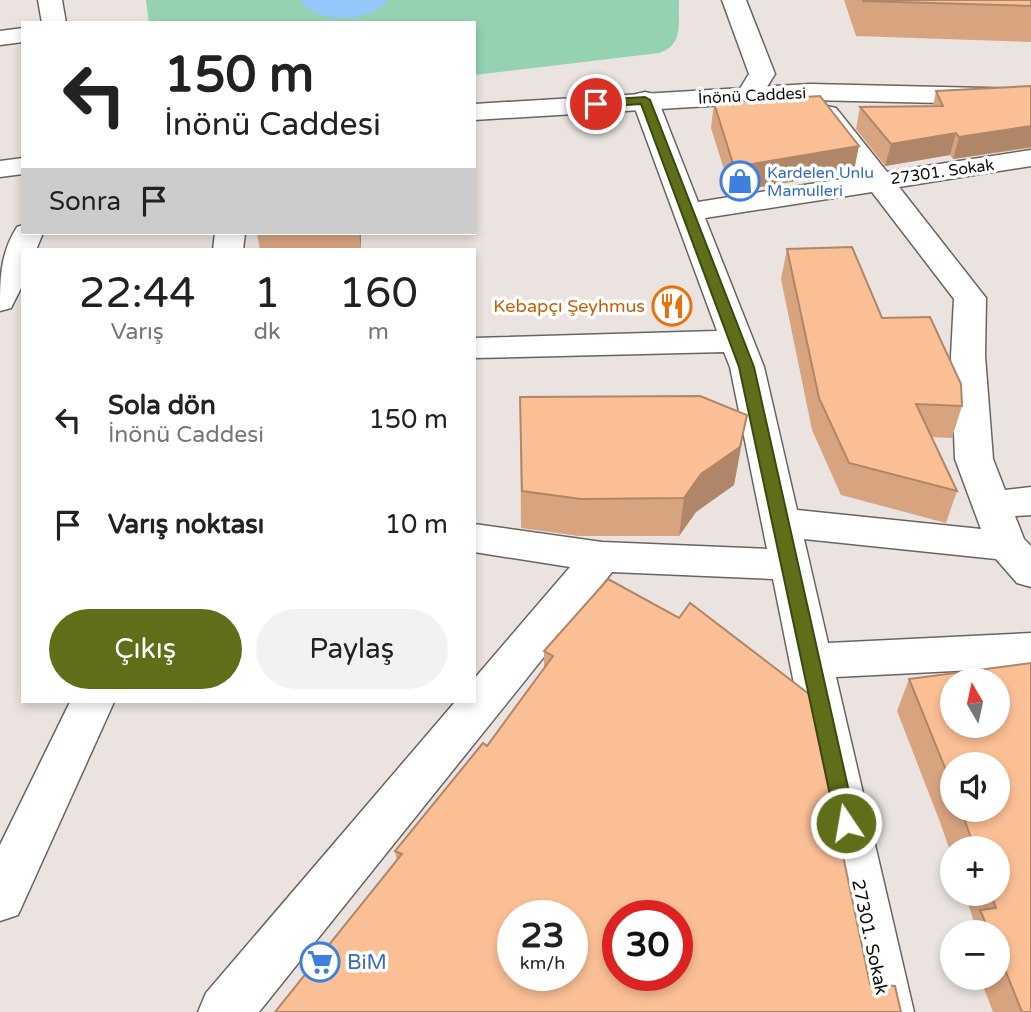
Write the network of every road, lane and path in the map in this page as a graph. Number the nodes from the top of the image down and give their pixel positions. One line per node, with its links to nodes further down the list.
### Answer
1 (50, 0): 3 (street)
2 (734, 0): 7 (street)
3 (54, 21)
4 (21, 35): 5 (street)
5 (0, 38)
6 (810, 92): 7 (street, İnönü Caddesi); 8 (street, İnönü Caddesi); 14 (street)
7 (750, 95): 9 (street, İnönü Caddesi)
8 (1031, 97)
9 (645, 100): 10 (street, İnönü Caddesi); 15 (street, 27301. Sokak)
10 (476, 112)
11 (1031, 158): 14 (street, 27301. Sokak)
12 (21, 166): 13 (street)
13 (0, 169)
14 (878, 181): 15 (street, 27301. Sokak); 21 (street)
15 (688, 212): 18 (street, 27301. Sokak)
16 (21, 250): 17 (street)
17 (0, 301)
18 (736, 341): 19 (street); 22 (street, 27301. Sokak)
19 (476, 348)
20 (1031, 501): 21 (street)
21 (993, 505): 25 (street)
22 (780, 522): 25 (street); 26 (street, 27301. Sokak)
23 (476, 538): 24 (street)
24 (602, 558): 26 (street); 31 (street)
25 (1019, 559)
26 (790, 565): 28 (street, 27301. Sokak)
27 (1031, 650): 28 (street)
28 (811, 661): 32 (street, 27301. Sokak)
29 (92, 703): 30 (street)
30 (0, 898)
31 (225, 1012)
32 (887, 1012)

